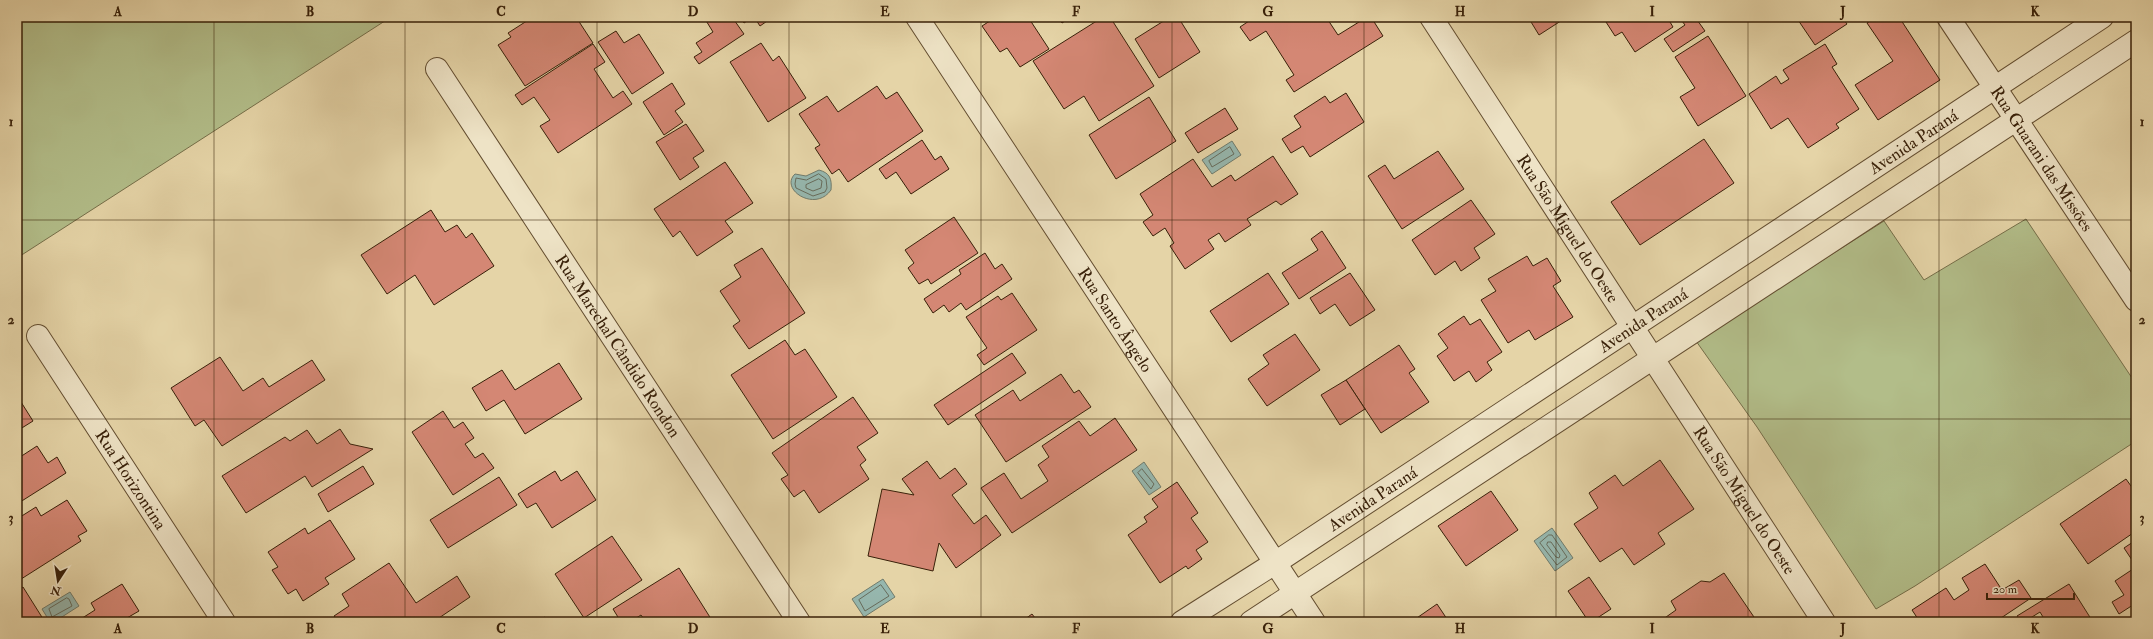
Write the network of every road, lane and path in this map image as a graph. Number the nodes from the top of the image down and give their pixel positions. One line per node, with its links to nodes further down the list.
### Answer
1 (917, 17): 13 (street, Rua Santo Ângelo)
2 (1430, 17): 10 (street, Rua São Miguel do Oeste)
3 (1948, 17): 7 (street, Rua Guarani das Missões)
4 (2102, 17): 7 (street, Avenida Paraná)
5 (2136, 41): 8 (street)
6 (437, 69): 16 (street, Rua Marechal Cândido Rondon)
7 (1995, 87): 8 (street, Rua Guarani das Missões); 10 (street, Avenida Paraná)
8 (2016, 119): 9 (street, Rua Guarani das Missões); 12 (street)
9 (2136, 300)
10 (1632, 327): 12 (street, Rua São Miguel do Oeste); 13 (street, Avenida Paraná)
11 (38, 336): 15 (street, Rua Horizontina)
12 (1652, 358): 14 (street); 20 (street, Rua São Miguel do Oeste)
13 (1275, 563): 14 (street, Rua Santo Ângelo); 17 (street, Avenida Paraná)
14 (1295, 594): 18 (street); 19 (street, Rua Santo Ângelo)
15 (224, 622)
16 (799, 622)
17 (1182, 622)
18 (1251, 622)
19 (1314, 622)
20 (1824, 622)

